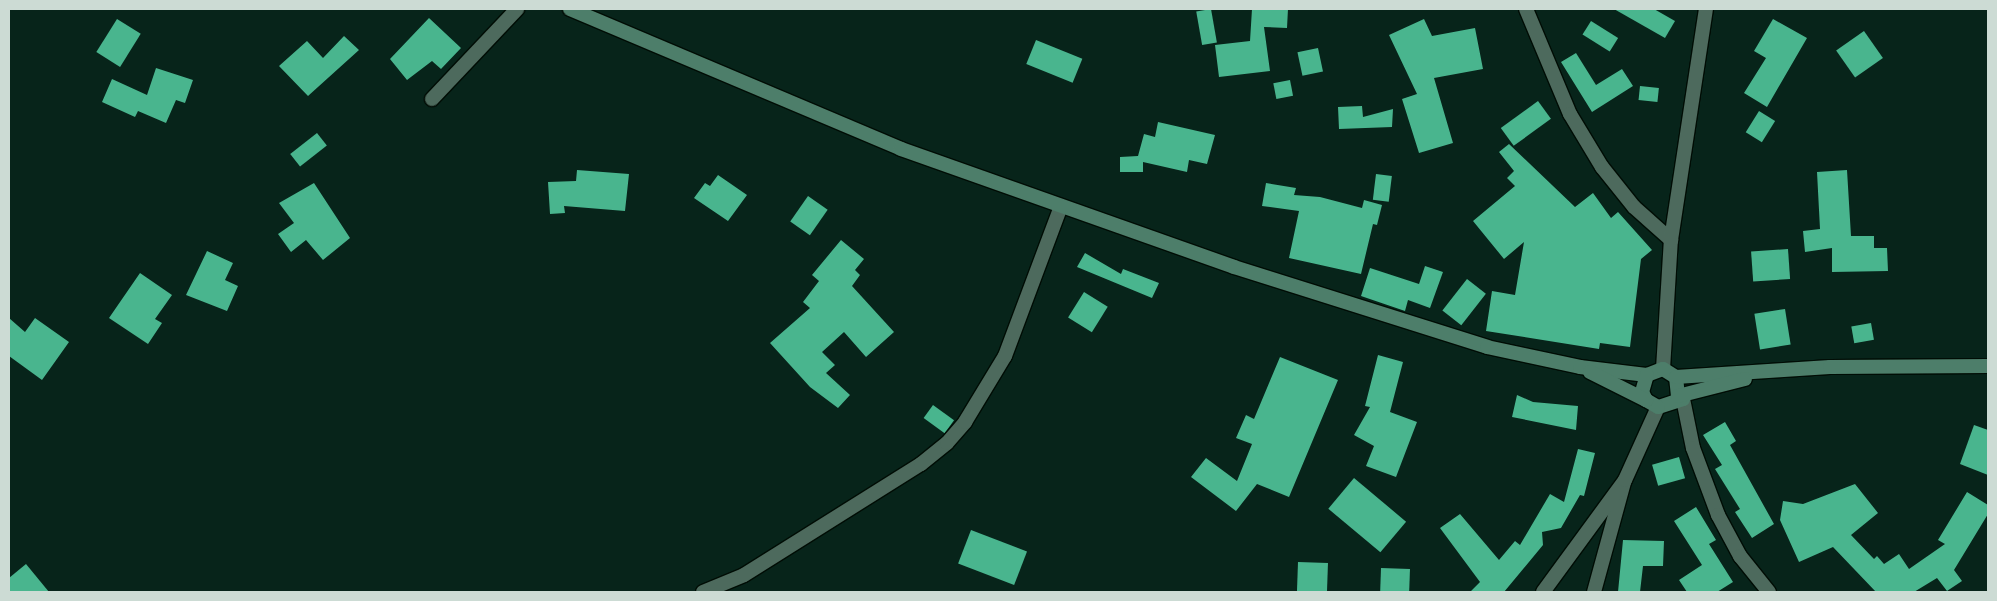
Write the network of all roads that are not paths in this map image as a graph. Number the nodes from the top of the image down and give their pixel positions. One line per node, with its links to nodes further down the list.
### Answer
1 (517, 9): 5 (street)
2 (570, 9): 6 (main road)
3 (1526, 9): 7 (street)
4 (1706, 9): 7 (street)
5 (432, 99)
6 (1061, 206): 9 (main road); 17 (street)
7 (1671, 240): 10 (street)
8 (1988, 366): 11 (main road)
9 (1580, 367): 12 (main road); 15 (main road)
10 (1663, 369): 12 (main road); 13 (main road)
11 (1775, 372): 13 (main road); 14 (main road)
12 (1647, 375): 15 (main road)
13 (1676, 377): 14 (main road)
14 (1680, 398): 15 (main road); 20 (street)
15 (1652, 403): 16 (street)
16 (1625, 480): 18 (street); 19 (street)
17 (703, 592)
18 (1543, 592)
19 (1594, 592)
20 (1769, 592)

